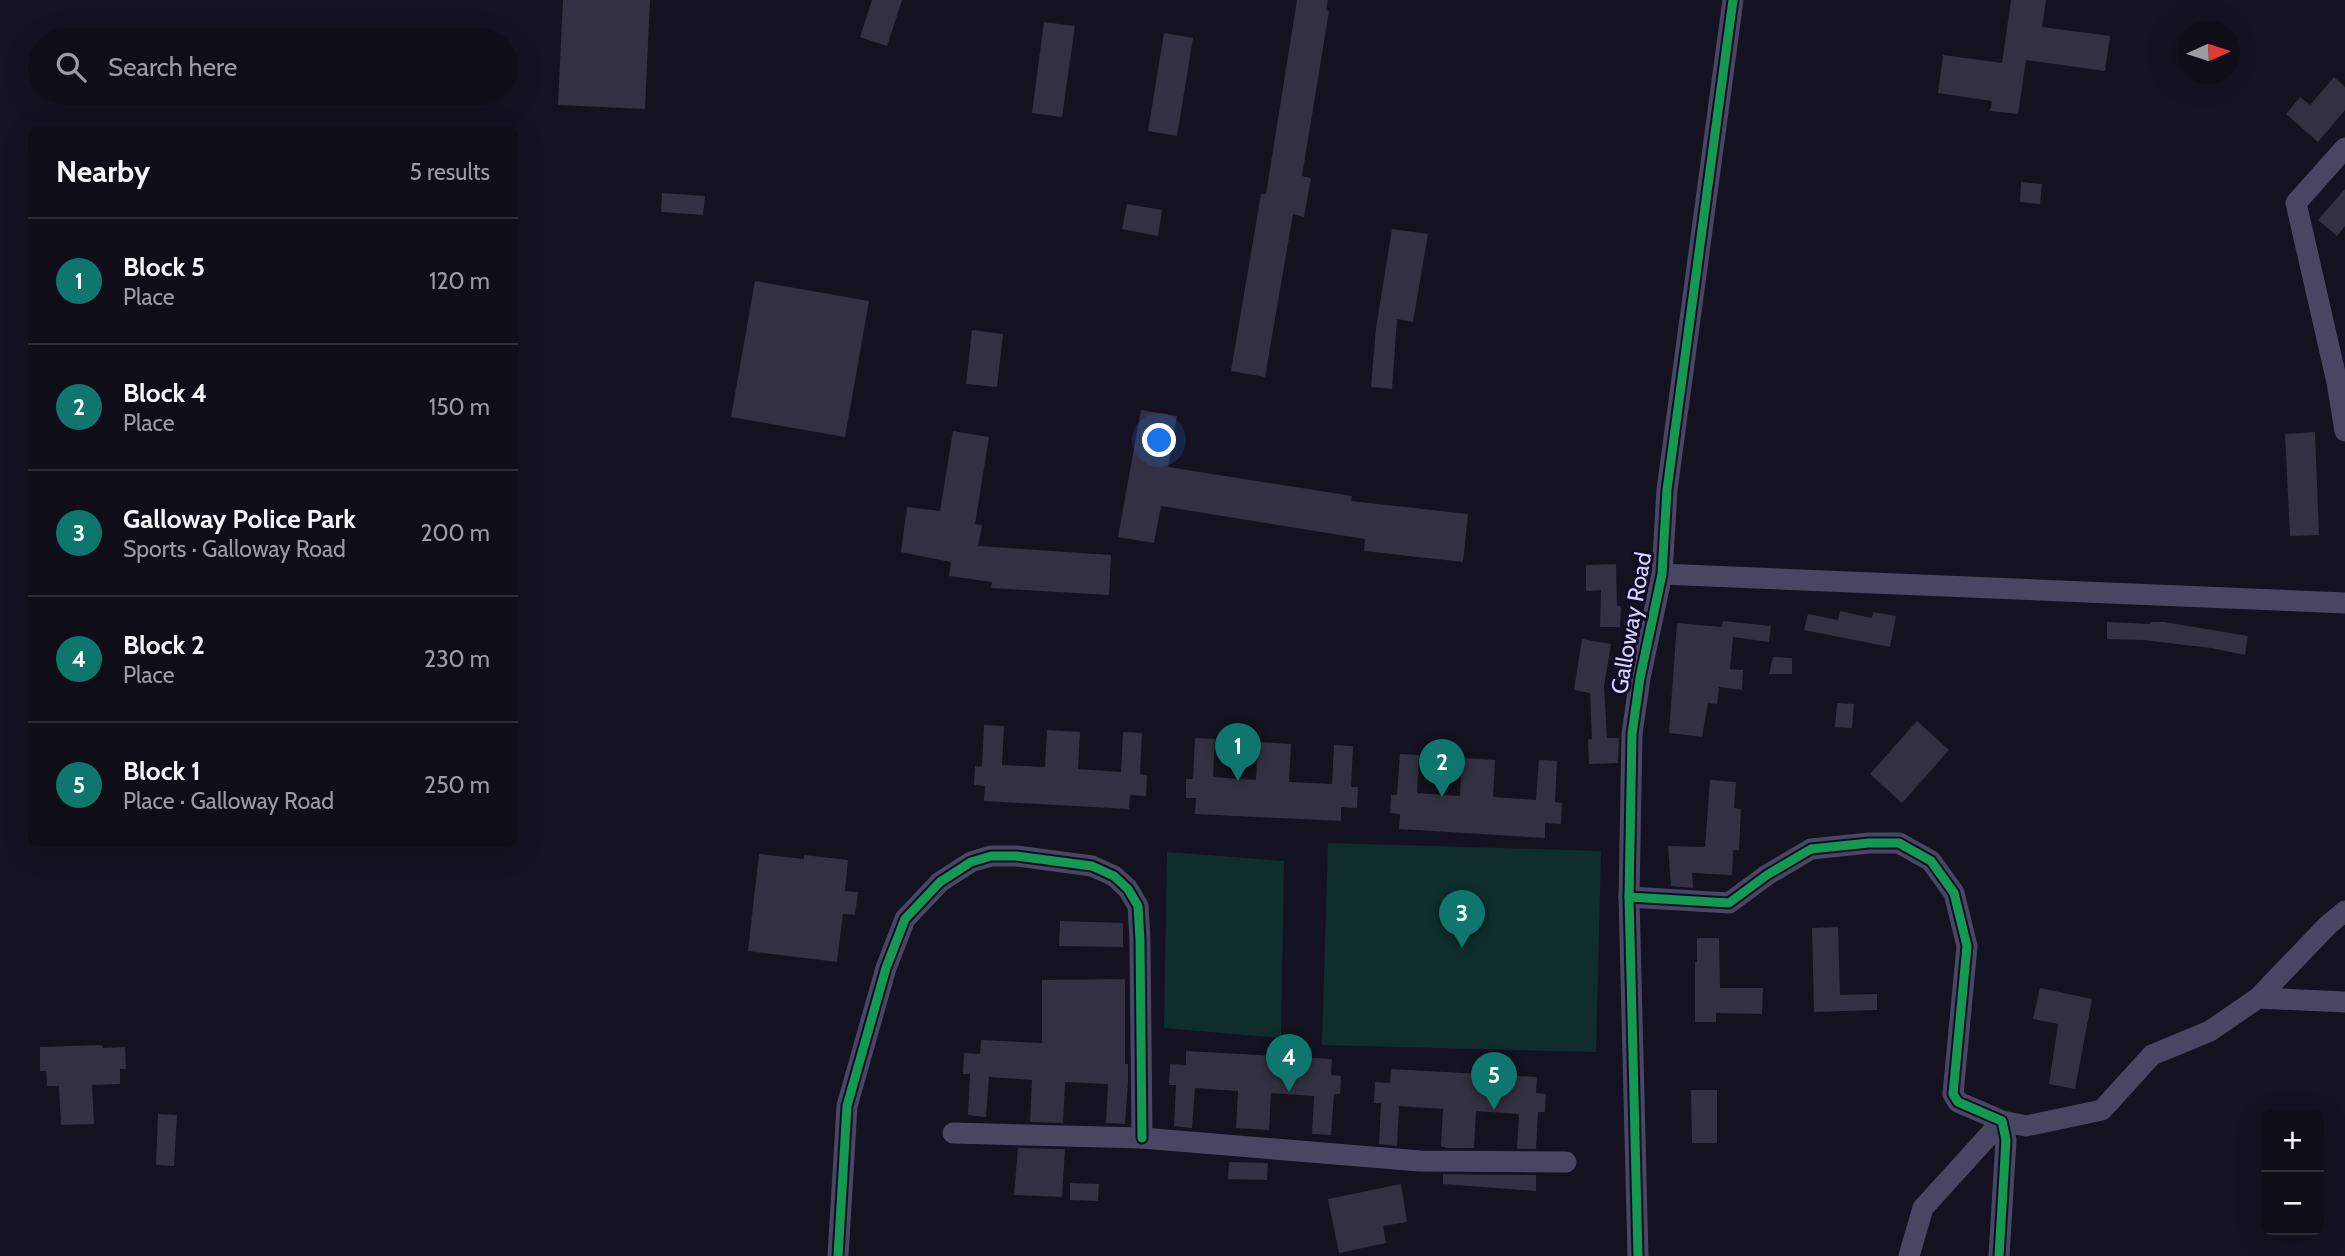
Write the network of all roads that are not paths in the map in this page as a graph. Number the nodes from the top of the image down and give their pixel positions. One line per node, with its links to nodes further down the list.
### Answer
1 (1733, 0): 4 (street, Galloway Road)
2 (2345, 148): 3 (street)
3 (2345, 431)
4 (1662, 574): 5 (street); 6 (street, Galloway Road)
5 (2345, 603)
6 (1629, 897): 10 (street); 15 (street, Galloway Road)
7 (2345, 911): 8 (street)
8 (2258, 998): 9 (street); 10 (street)
9 (2345, 1002)
10 (2002, 1121): 16 (street); 17 (street)
11 (953, 1133): 12 (street)
12 (1142, 1138): 13 (street); 14 (street)
13 (1566, 1162)
14 (838, 1256)
15 (1638, 1256)
16 (1909, 1256)
17 (1999, 1256)

